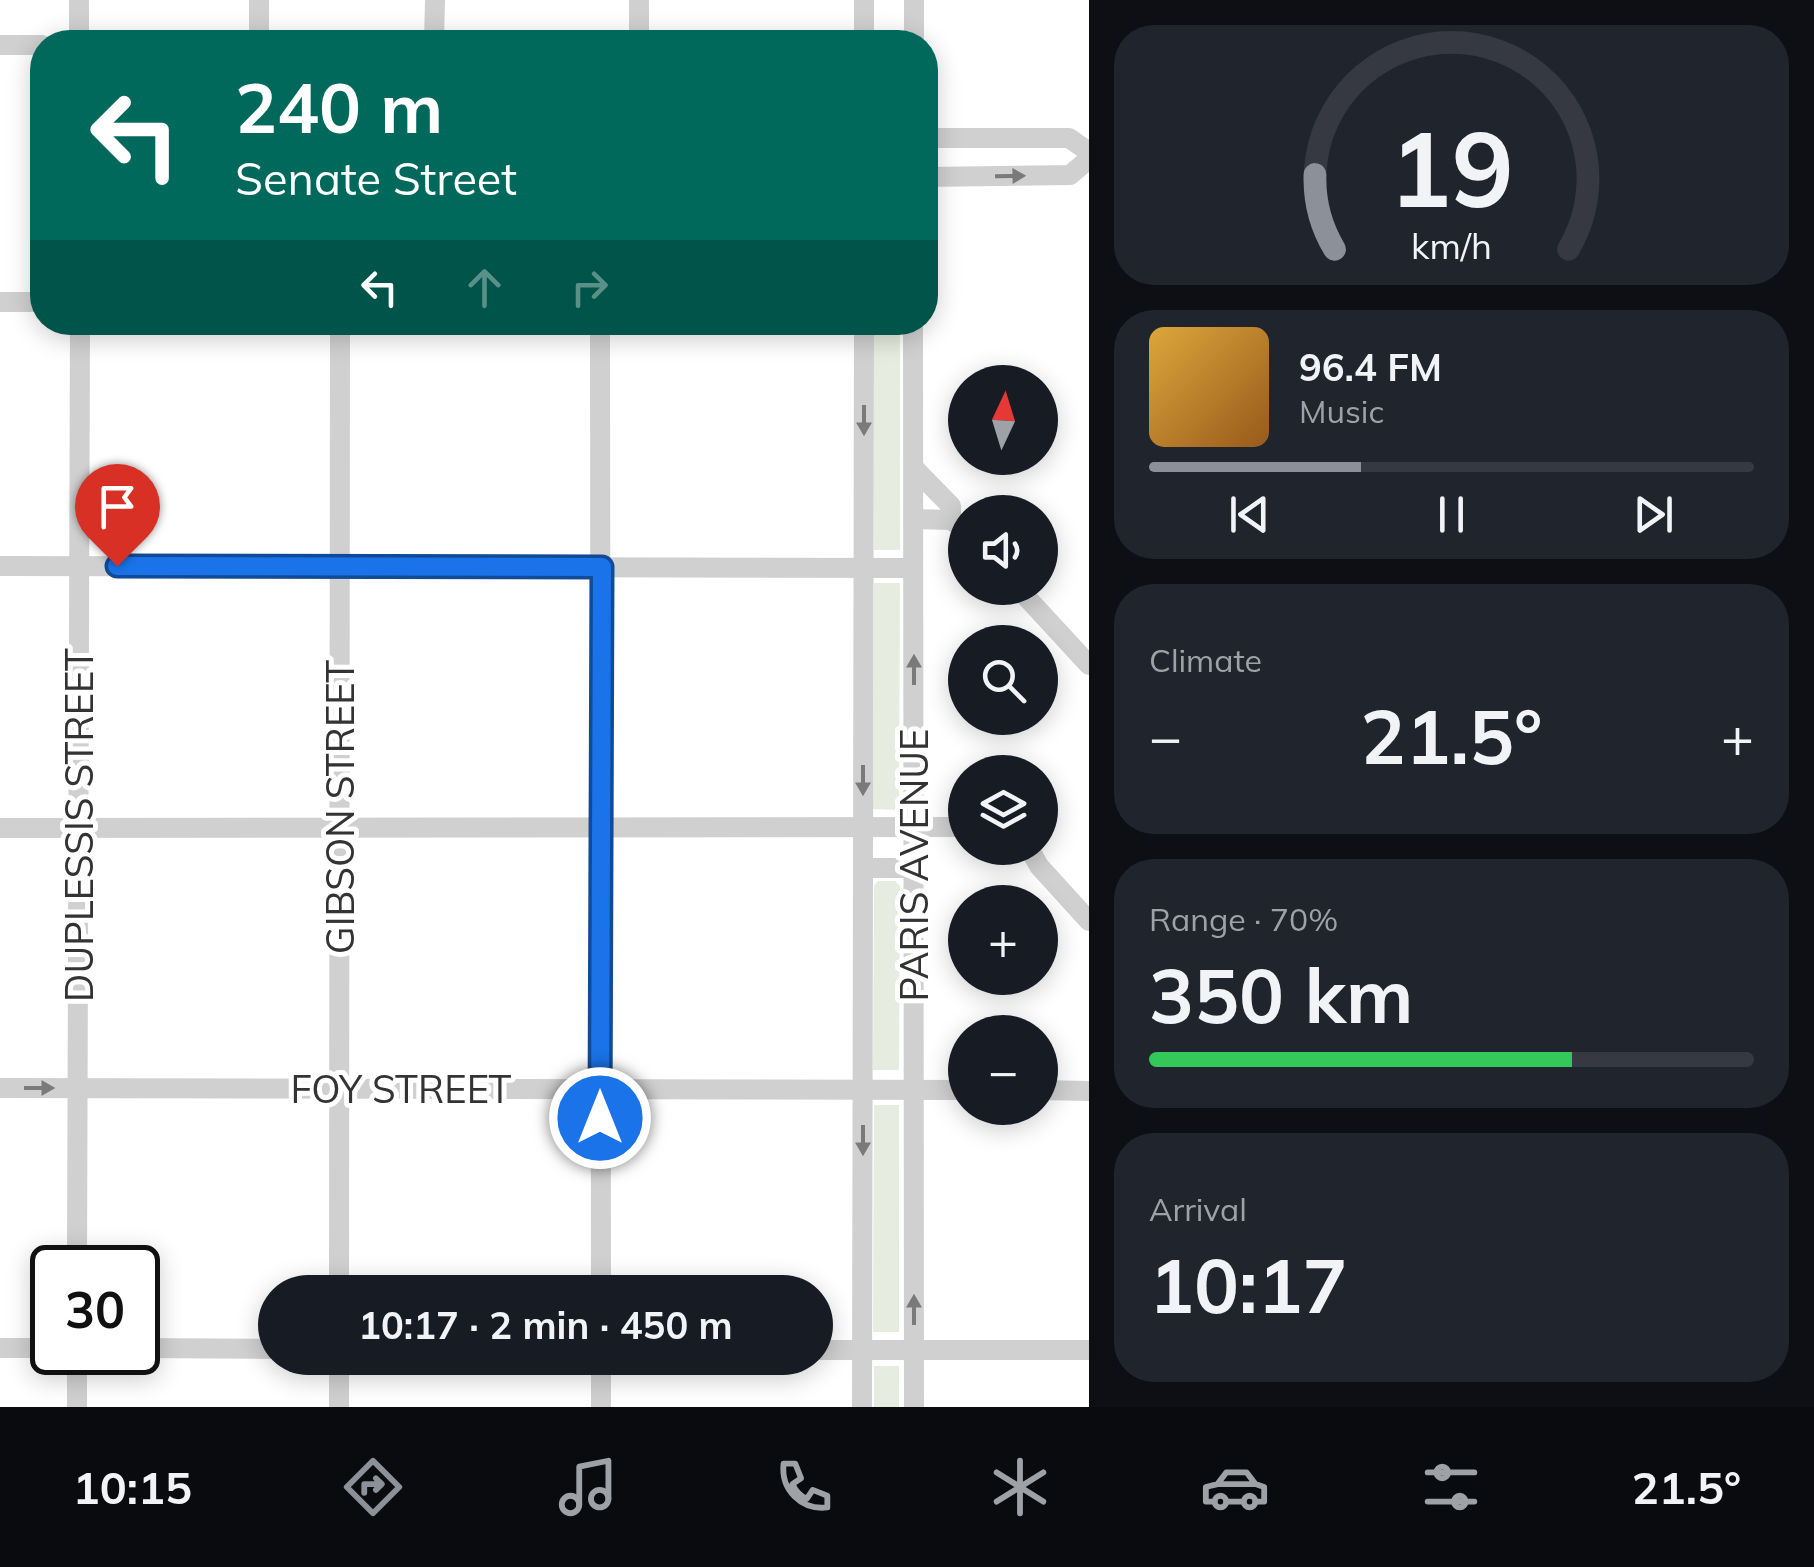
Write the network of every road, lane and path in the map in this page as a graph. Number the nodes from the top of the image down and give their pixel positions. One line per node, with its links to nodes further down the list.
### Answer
1 (78, 0): 7 (street)
2 (259, 0): 8 (street)
3 (435, 0): 9 (street)
4 (639, 0): 10 (street)
5 (864, 0): 11 (street)
6 (914, 0): 12 (street)
7 (78, 30)
8 (259, 30)
9 (434, 30)
10 (639, 30)
11 (864, 30)
12 (914, 30)
13 (0, 45): 14 (street)
14 (30, 45)
15 (938, 138): 16 (street)
16 (1089, 156): 17 (street, one-way to 16)
17 (938, 177)
18 (0, 302): 19 (street)
19 (30, 302)
20 (80, 335): 30 (street, DUPLESSIS STREET)
21 (340, 335): 31 (street, GIBSON STREET)
22 (600, 335): 32 (street)
23 (864, 335): 34 (street, PARIS AVENUE, one-way to 34)
24 (914, 335): 25 (street, PARIS AVENUE)
25 (914, 468): 26 (street); 27 (street, PARIS AVENUE)
26 (948, 503)
27 (914, 518): 28 (street); 33 (street, PARIS AVENUE)
28 (948, 523)
29 (0, 566): 30 (street)
30 (80, 566): 31 (street); 40 (street, DUPLESSIS STREET)
31 (341, 566): 32 (street); 43 (street, GIBSON STREET)
32 (602, 567): 34 (street); 41 (street)
33 (914, 568): 34 (street); 37 (street, PARIS AVENUE, one-way to 33)
34 (864, 569): 42 (street, PARIS AVENUE, one-way to 42)
35 (1034, 605): 36 (street)
36 (1089, 665)
37 (914, 827): 38 (street); 42 (street); 46 (street, PARIS AVENUE)
38 (948, 827)
39 (0, 828): 40 (street)
40 (79, 828): 43 (street); 49 (street, DUPLESSIS STREET)
41 (600, 828): 42 (street); 43 (street); 50 (street)
42 (863, 828): 45 (street, PARIS AVENUE)
43 (339, 829): 51 (street, GIBSON STREET)
44 (1038, 865): 47 (street)
45 (863, 868): 46 (street); 52 (street, PARIS AVENUE)
46 (914, 868): 53 (street, PARIS AVENUE)
47 (1089, 920)
48 (0, 1088): 49 (street, FOY STREET, one-way to 49)
49 (78, 1088): 51 (street, FOY STREET); 57 (street, DUPLESSIS STREET)
50 (600, 1088): 51 (street, FOY STREET); 52 (street, FOY STREET); 59 (street)
51 (339, 1089): 58 (street, GIBSON STREET)
52 (863, 1090): 53 (street, FOY STREET); 66 (street, PARIS AVENUE, one-way to 66)
53 (914, 1090): 54 (street, FOY STREET); 64 (street, PARIS AVENUE, one-way to 53)
54 (948, 1090)
55 (1058, 1090): 56 (street)
56 (1089, 1091)
57 (77, 1245)
58 (340, 1275)
59 (601, 1275)
60 (0, 1348): 61 (street)
61 (30, 1348)
62 (160, 1348): 63 (street)
63 (258, 1348)
64 (914, 1349): 66 (street); 67 (street); 75 (street, PARIS AVENUE)
65 (833, 1350): 66 (street)
66 (862, 1350): 74 (street, PARIS AVENUE)
67 (1089, 1350)
68 (77, 1375): 71 (street)
69 (340, 1375): 72 (street)
70 (602, 1375): 73 (street)
71 (77, 1407)
72 (340, 1407)
73 (601, 1407)
74 (862, 1407)
75 (914, 1407)

